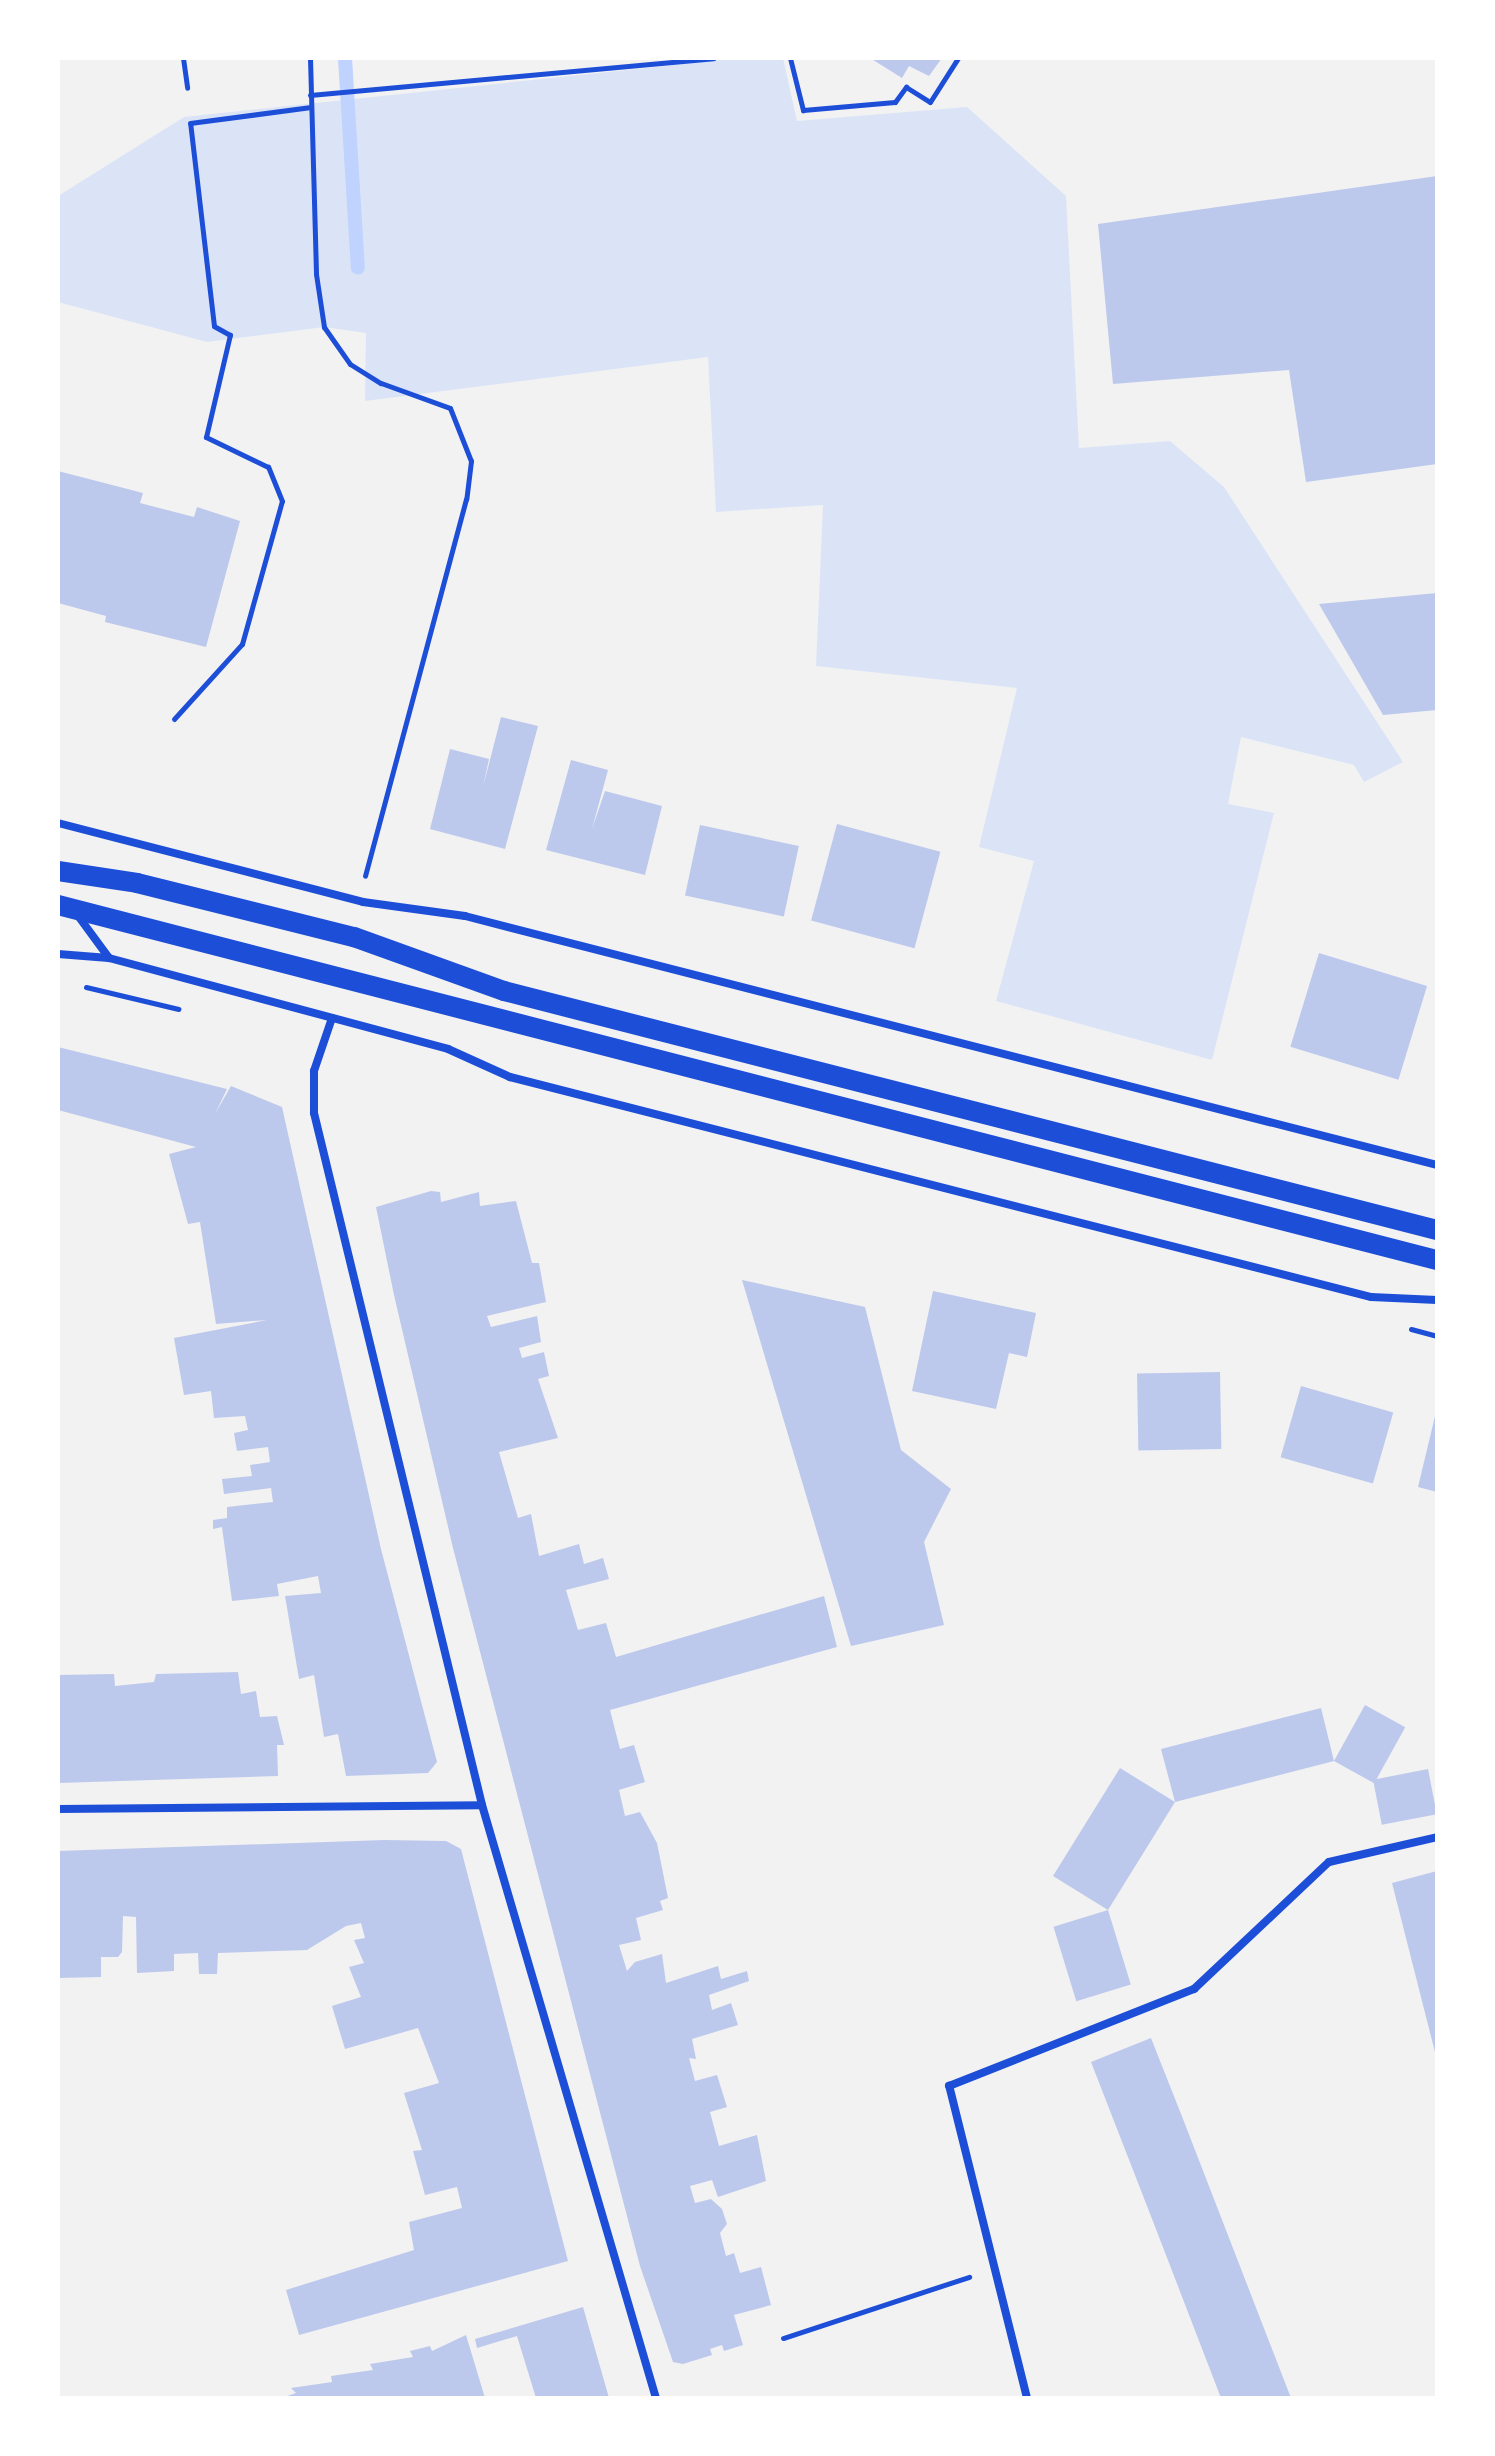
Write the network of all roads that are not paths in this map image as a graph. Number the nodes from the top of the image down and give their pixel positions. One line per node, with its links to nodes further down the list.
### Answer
1 (58, 823): 7 (street)
2 (58, 871): 8 (main road)
3 (66, 907): 5 (street); 9 (main road)
4 (58, 954): 5 (street)
5 (109, 958): 6 (street)
6 (332, 1018): 10 (street); 11 (street)
7 (1437, 1165)
8 (1437, 1230)
9 (1437, 1260)
10 (1437, 1300)
11 (482, 1805): 12 (street); 14 (street)
12 (58, 1809)
13 (1437, 1837): 15 (street)
14 (656, 2398)
15 (1027, 2398)

